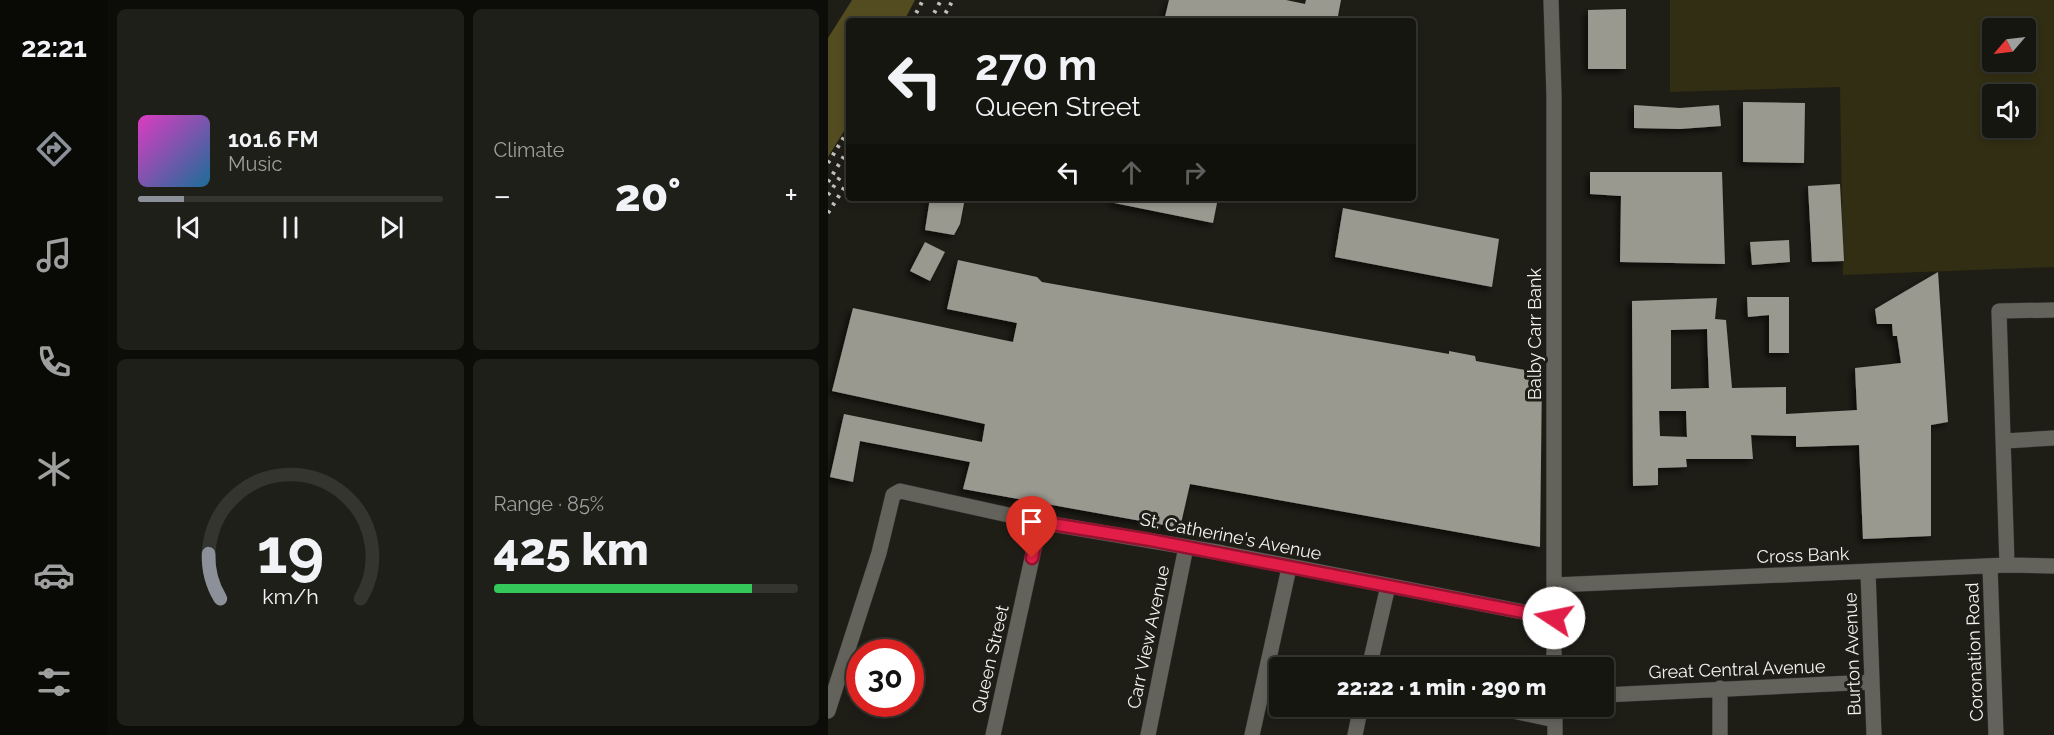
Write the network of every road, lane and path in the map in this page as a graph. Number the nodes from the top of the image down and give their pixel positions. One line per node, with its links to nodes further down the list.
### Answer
1 (1551, 0): 12 (street, Balby Carr Bank)
2 (2054, 310): 4 (street)
3 (2054, 438): 4 (street)
4 (2004, 441): 7 (street)
5 (1040, 522): 6 (street, St. Catherine's Avenue); 20 (street, St. Catherine's Avenue); 22 (street, Queen Street)
6 (1186, 547): 10 (street, St. Catherine's Avenue); 23 (street, Carr View Avenue)
7 (2007, 565): 8 (street, Cross Bank); 9 (street, Cross Bank)
8 (2052, 566)
9 (1990, 567): 11 (street, Cross Bank); 28 (street, Coronation Road)
10 (1289, 568): 13 (street, St. Catherine's Avenue); 24 (street)
11 (1868, 572): 12 (street, Cross Bank); 17 (street, Burton Avenue)
12 (1555, 585): 14 (street, Balby Carr Bank)
13 (1388, 586): 14 (street, St. Catherine's Avenue); 15 (street)
14 (1554, 618): 16 (street, Balby Carr Bank)
15 (1372, 657)
16 (1554, 657)
17 (1872, 682): 18 (street, Great Central Avenue); 27 (street, Burton Avenue)
18 (1720, 688): 19 (street, Great Central Avenue); 26 (street)
19 (1614, 694)
20 (828, 711)
21 (1358, 717): 25 (street)
22 (993, 735)
23 (1148, 735)
24 (1252, 735)
25 (1355, 735)
26 (1720, 735)
27 (1874, 735)
28 (1996, 735)

